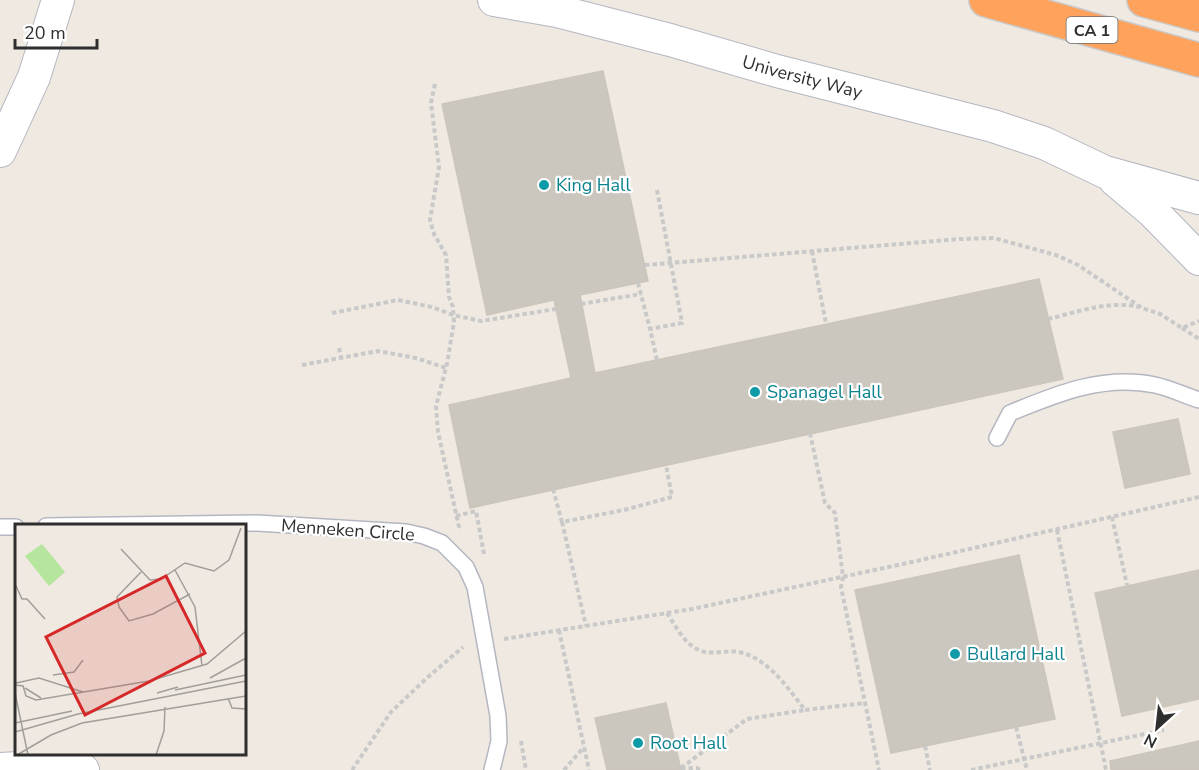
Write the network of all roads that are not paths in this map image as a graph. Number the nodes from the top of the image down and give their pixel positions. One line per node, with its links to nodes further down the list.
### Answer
1 (58, 0): 7 (street)
2 (494, 0): 8 (street, University Way)
3 (986, 0): 6 (highway, CA 1)
4 (1143, 0): 5 (highway)
5 (1199, 15)
6 (1199, 60)
7 (0, 151)
8 (1105, 172): 9 (street); 10 (street)
9 (1199, 198)
10 (1199, 259)
11 (1199, 400): 12 (lane)
12 (997, 438)
13 (151, 524): 16 (lane, Menneken Circle)
14 (0, 769): 15 (street)
15 (83, 770)
16 (492, 770)

